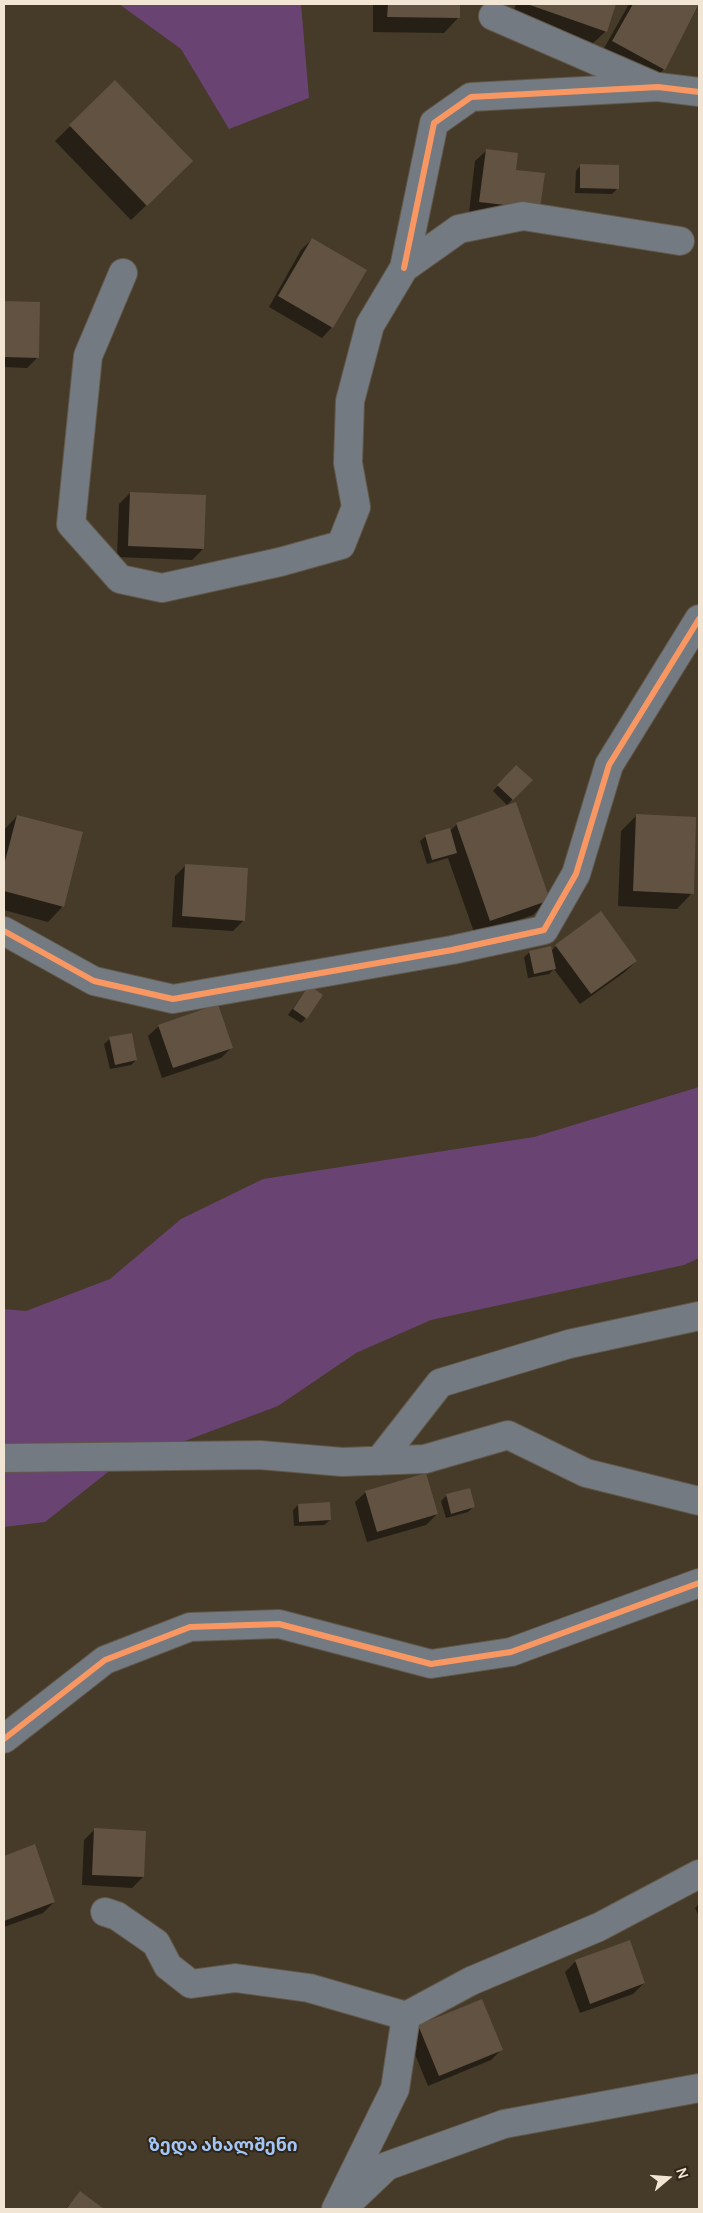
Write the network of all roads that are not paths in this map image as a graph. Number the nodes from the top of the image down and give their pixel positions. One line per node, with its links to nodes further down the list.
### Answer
1 (493, 16): 2 (street)
2 (658, 88): 3 (street); 5 (street)
3 (699, 92)
4 (680, 241): 5 (street)
5 (404, 268): 6 (street)
6 (123, 273)
7 (699, 619): 8 (street)
8 (4, 931)
9 (699, 1316): 11 (street)
10 (4, 1458): 11 (street)
11 (378, 1461): 12 (street)
12 (699, 1500)
13 (699, 1583): 14 (street)
14 (4, 1739)
15 (699, 1874): 17 (street)
16 (105, 1912): 17 (street)
17 (406, 2016): 19 (street)
18 (699, 2088): 20 (street)
19 (336, 2209)
20 (341, 2209)

